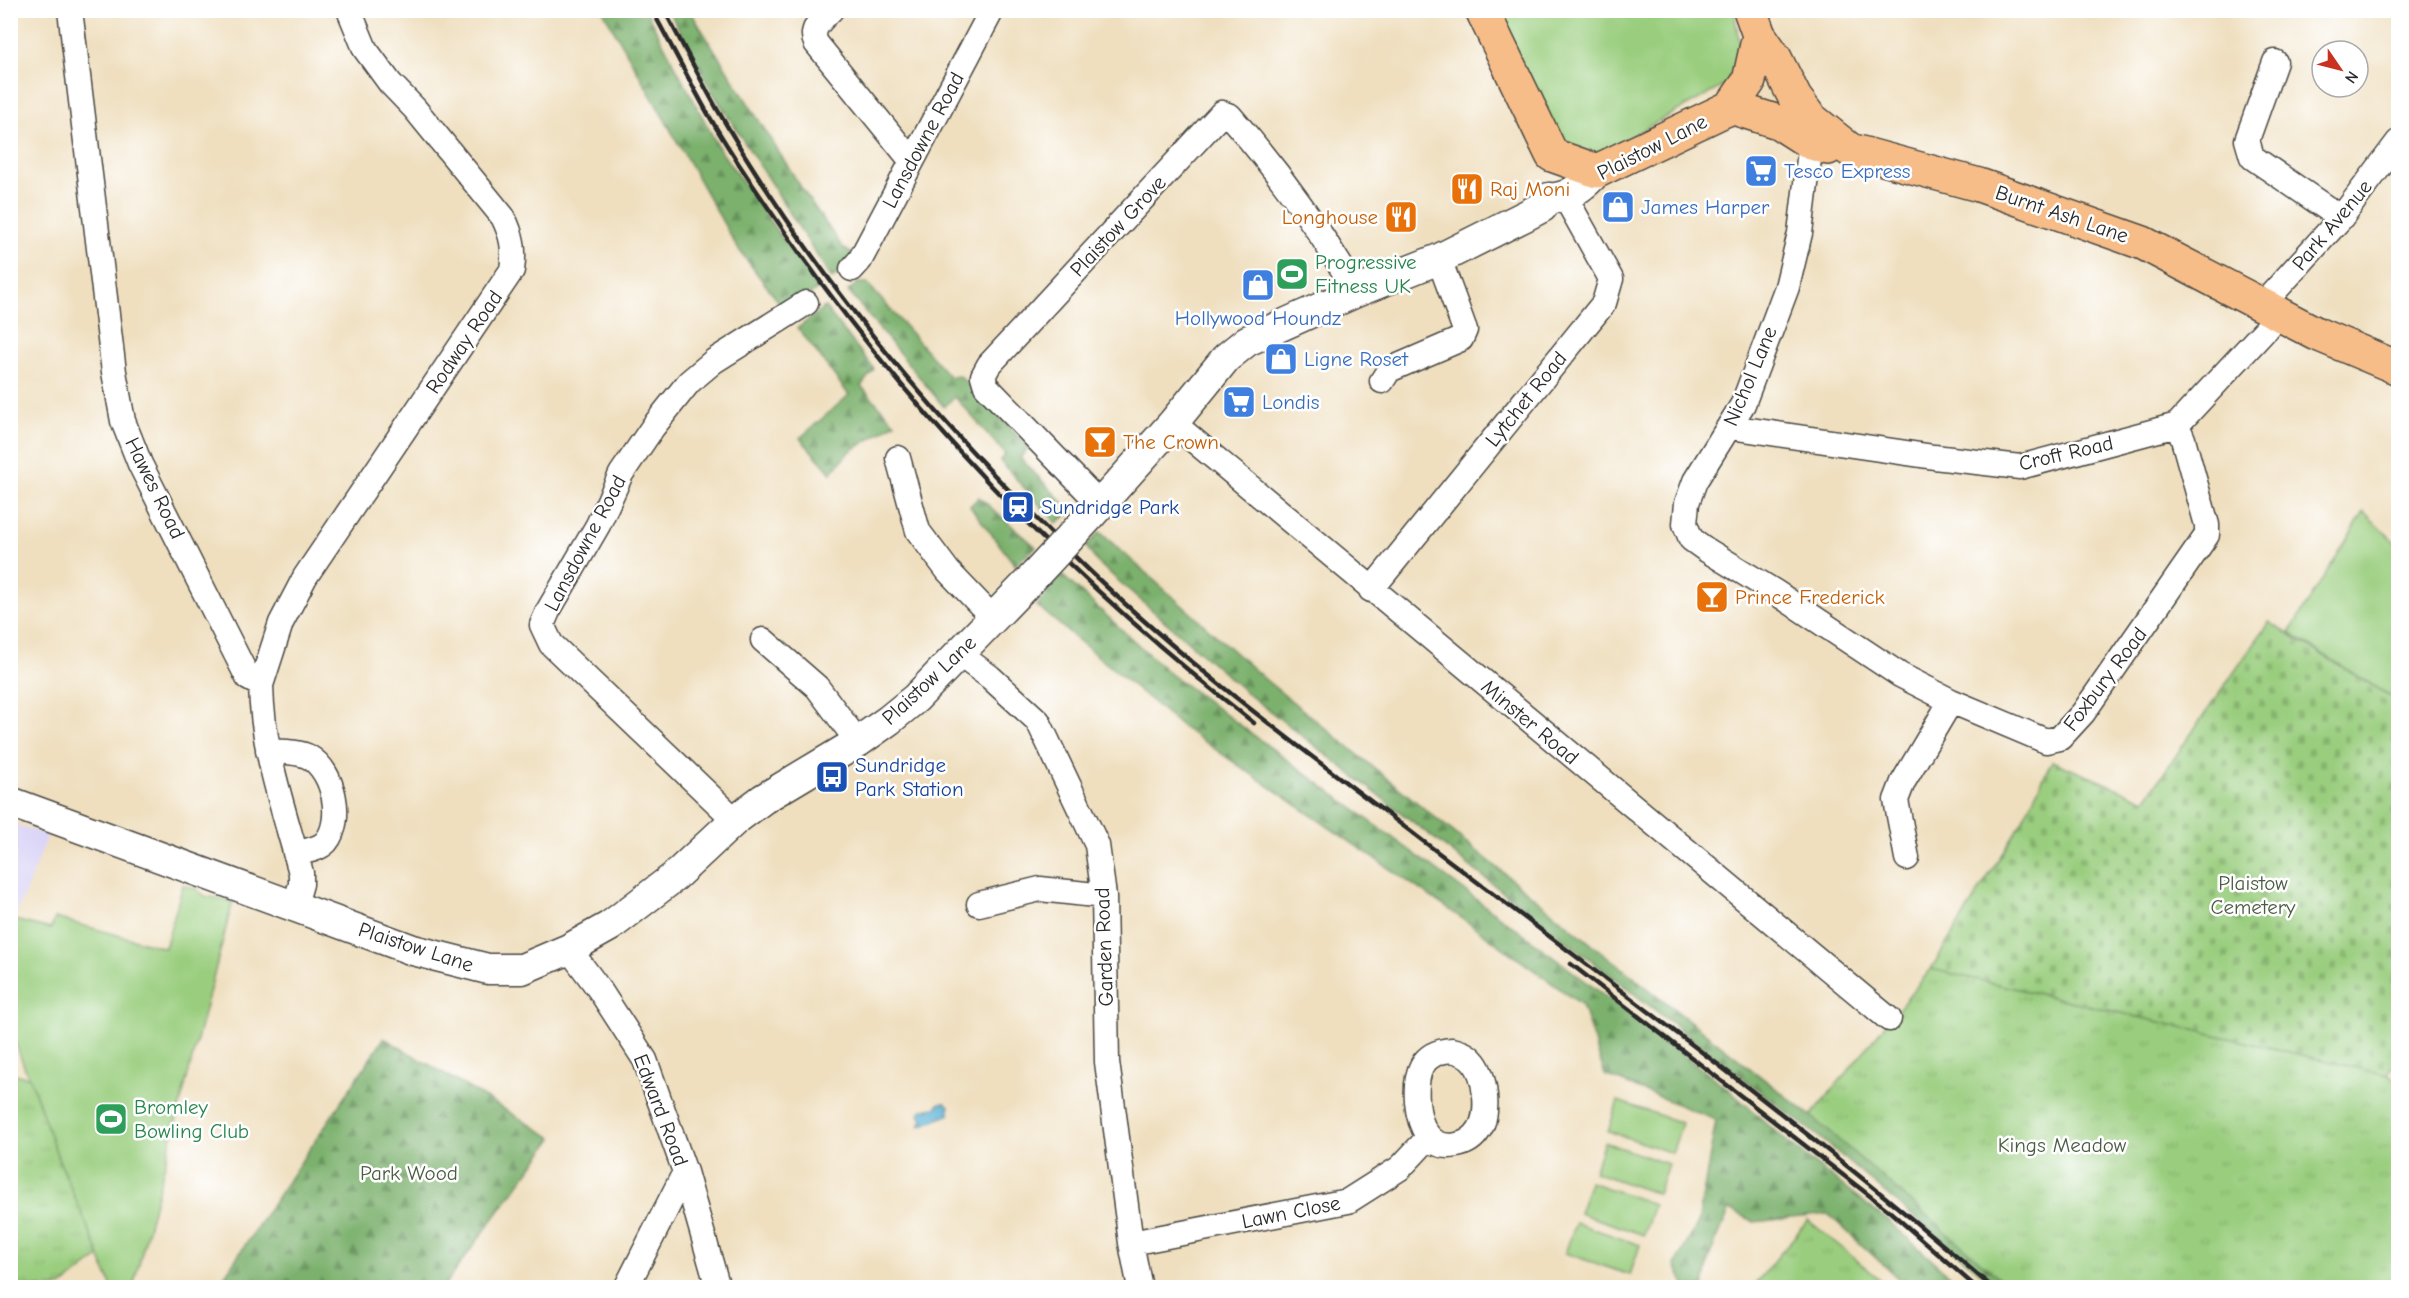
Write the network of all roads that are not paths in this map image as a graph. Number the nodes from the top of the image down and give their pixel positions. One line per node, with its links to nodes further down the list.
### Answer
1 (70, 10): 34 (street, Hawes Road)
2 (349, 10): 34 (street, Rodway Road)
3 (831, 10): 13 (street)
4 (992, 10): 13 (street, Lansdowne Road)
5 (1482, 10): 12 (main road)
6 (1754, 19): 8 (main road, Plaistow Lane); 11 (main road, Burnt Ash Lane)
7 (2275, 62): 16 (street)
8 (1731, 107): 10 (main road, Plaistow Lane); 14 (main road, Plaistow Lane)
9 (2398, 142): 16 (street, Park Avenue)
10 (1811, 143): 11 (main road, Plaistow Lane); 26 (street, Nichol Lane)
11 (1850, 150): 21 (main road, Burnt Ash Lane)
12 (1552, 155): 14 (main road); 15 (street)
13 (911, 160): 18 (street, Lansdowne Road)
14 (1597, 171): 15 (street, Plaistow Lane)
15 (1560, 195): 17 (street, Plaistow Lane); 29 (street, Lytchet Road)
16 (2341, 218): 21 (street, Park Avenue)
17 (1438, 259): 19 (street, Plaistow Lane); 23 (street)
18 (852, 269)
19 (1356, 292): 24 (street, Plaistow Lane); 28 (street, Plaistow Grove)
20 (806, 303): 39 (street, Lansdowne Road)
21 (2272, 309): 22 (main road, Burnt Ash Lane); 25 (street)
22 (2398, 368)
23 (1382, 381)
24 (1173, 423): 28 (street, Plaistow Lane); 29 (street, Minster Road)
25 (2177, 425): 26 (street, Croft Road); 35 (street, Foxbury Road)
26 (1730, 427): 30 (street, Nichol Lane)
27 (898, 458): 31 (street)
28 (1095, 511): 31 (street, Plaistow Lane, bridge)
29 (1371, 590): 46 (street, Minster Road)
30 (1775, 591): 35 (street, Foxbury Road)
31 (993, 618): 33 (street, Plaistow Lane)
32 (763, 640): 36 (street)
33 (959, 654): 36 (street, Plaistow Lane); 42 (street, Garden Road)
34 (261, 685): 37 (street)
35 (1951, 701): 41 (street)
36 (858, 742): 39 (street, Plaistow Lane)
37 (268, 751): 40 (street); 40 (street)
38 (10, 802): 44 (street, Plaistow Lane)
39 (735, 820): 45 (street, Plaistow Lane)
40 (295, 853): 44 (street)
41 (1908, 858)
42 (1104, 896): 43 (street); 49 (street, Garden Road)
43 (979, 904)
44 (295, 905): 45 (street, Plaistow Lane)
45 (569, 949): 48 (street, Edward Road)
46 (1889, 1019)
47 (1429, 1137): 49 (street, Lawn Close)
48 (685, 1172): 50 (street); 51 (street, Edward Road)
49 (1131, 1243): 52 (street, Garden Road)
50 (626, 1287)
51 (718, 1287)
52 (1140, 1287)

